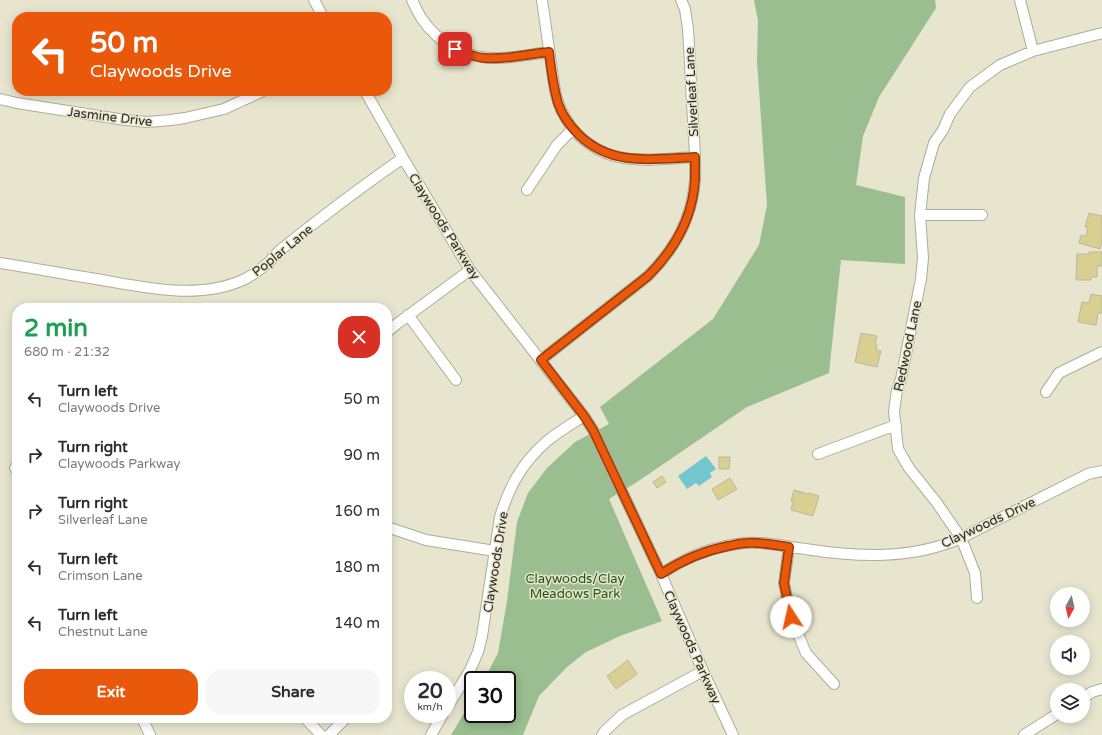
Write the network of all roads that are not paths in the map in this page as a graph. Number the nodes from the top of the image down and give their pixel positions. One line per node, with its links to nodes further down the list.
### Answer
1 (314, 0): 6 (street)
2 (412, 0): 9 (street)
3 (542, 0): 9 (street)
4 (681, 0): 14 (street, Silverleaf Lane)
5 (1020, 0): 8 (street)
6 (320, 12)
7 (1102, 33): 8 (street, Redwood Lane)
8 (1033, 51): 17 (street, Redwood Lane)
9 (549, 52): 13 (street)
10 (252, 96): 12 (street, Jasmine Drive)
11 (368, 96): 15 (street, Claywoods Parkway)
12 (0, 98)
13 (573, 129): 14 (street); 16 (street)
14 (695, 157): 24 (street, Silverleaf Lane)
15 (403, 158): 19 (street, Poplar Lane); 20 (street, Claywoods Parkway)
16 (528, 190)
17 (920, 215): 18 (street); 28 (street, Redwood Lane)
18 (982, 215)
19 (0, 263)
20 (470, 270): 21 (street); 24 (street, Claywoods Parkway)
21 (408, 315): 22 (street); 25 (street)
22 (392, 328)
23 (1102, 352): 26 (street)
24 (541, 360): 27 (street, Claywoods Parkway)
25 (456, 380)
26 (1046, 392)
27 (584, 416): 34 (street, Claywoods Drive); 35 (street, Claywoods Parkway)
28 (896, 425): 29 (street); 32 (street, Redwood Lane)
29 (818, 454)
30 (1102, 471): 32 (street, Claywoods Drive)
31 (392, 530): 34 (street)
32 (961, 538): 33 (street, Claywoods Drive); 36 (street, Redwood Lane)
33 (789, 547): 35 (street, Claywoods Drive); 38 (street)
34 (495, 551): 40 (street, Claywoods Drive)
35 (661, 574): 37 (street, Claywoods Parkway)
36 (977, 598)
37 (703, 671): 51 (street); 52 (street, Claywoods Parkway)
38 (834, 684)
39 (1102, 689): 41 (street)
40 (456, 693)
41 (1090, 693)
42 (1050, 718): 53 (street)
43 (144, 723): 47 (street)
44 (310, 723): 48 (street)
45 (341, 723): 49 (street)
46 (438, 723): 50 (street)
47 (150, 735)
48 (321, 735)
49 (329, 735)
50 (431, 735)
51 (602, 735)
52 (733, 735)
53 (1024, 735)

